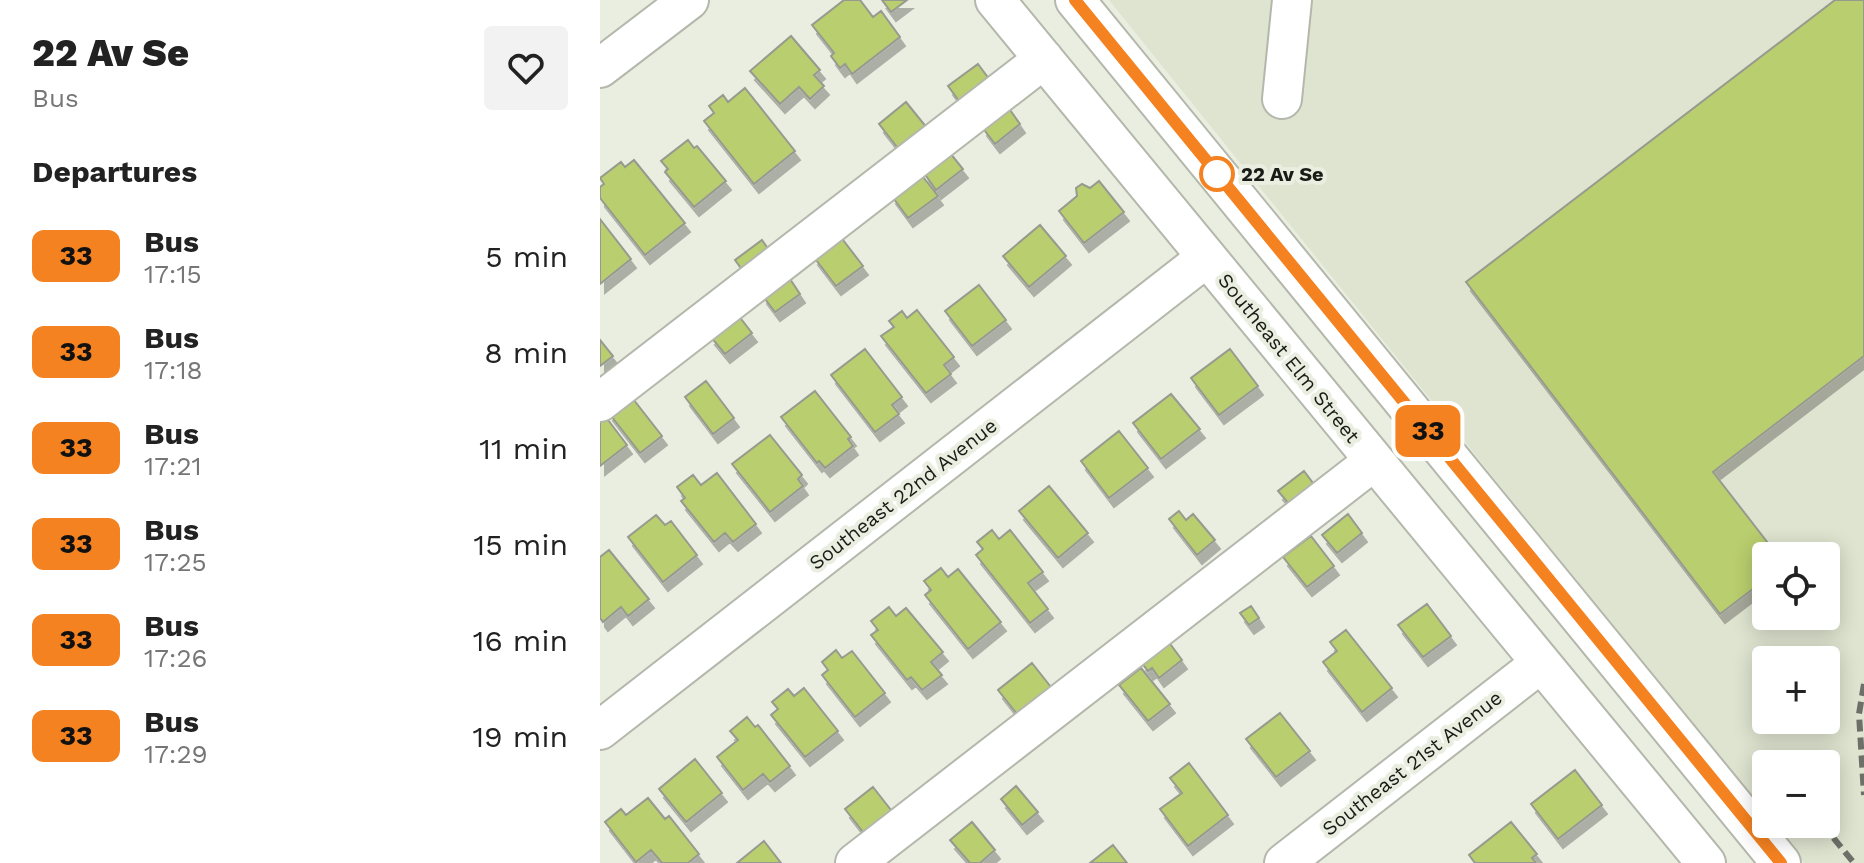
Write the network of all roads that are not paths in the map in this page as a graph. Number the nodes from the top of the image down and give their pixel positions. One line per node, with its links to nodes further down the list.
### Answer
1 (689, 0): 6 (street)
2 (995, 0): 5 (street, Southeast Elm Street)
3 (1075, 0): 16 (street)
4 (1292, 0): 7 (street)
5 (1044, 59): 8 (street, Southeast Elm Street); 9 (street)
6 (600, 68)
7 (1282, 99)
8 (1206, 258): 10 (street, Southeast Elm Street); 12 (street, Southeast 22nd Avenue)
9 (600, 402)
10 (1374, 461): 11 (street, Southeast Elm Street); 13 (street)
11 (1541, 663): 14 (street, Southeast 21st Avenue); 15 (street, Southeast Elm Street)
12 (600, 730)
13 (855, 863)
14 (1284, 863)
15 (1706, 863)
16 (1781, 863)

